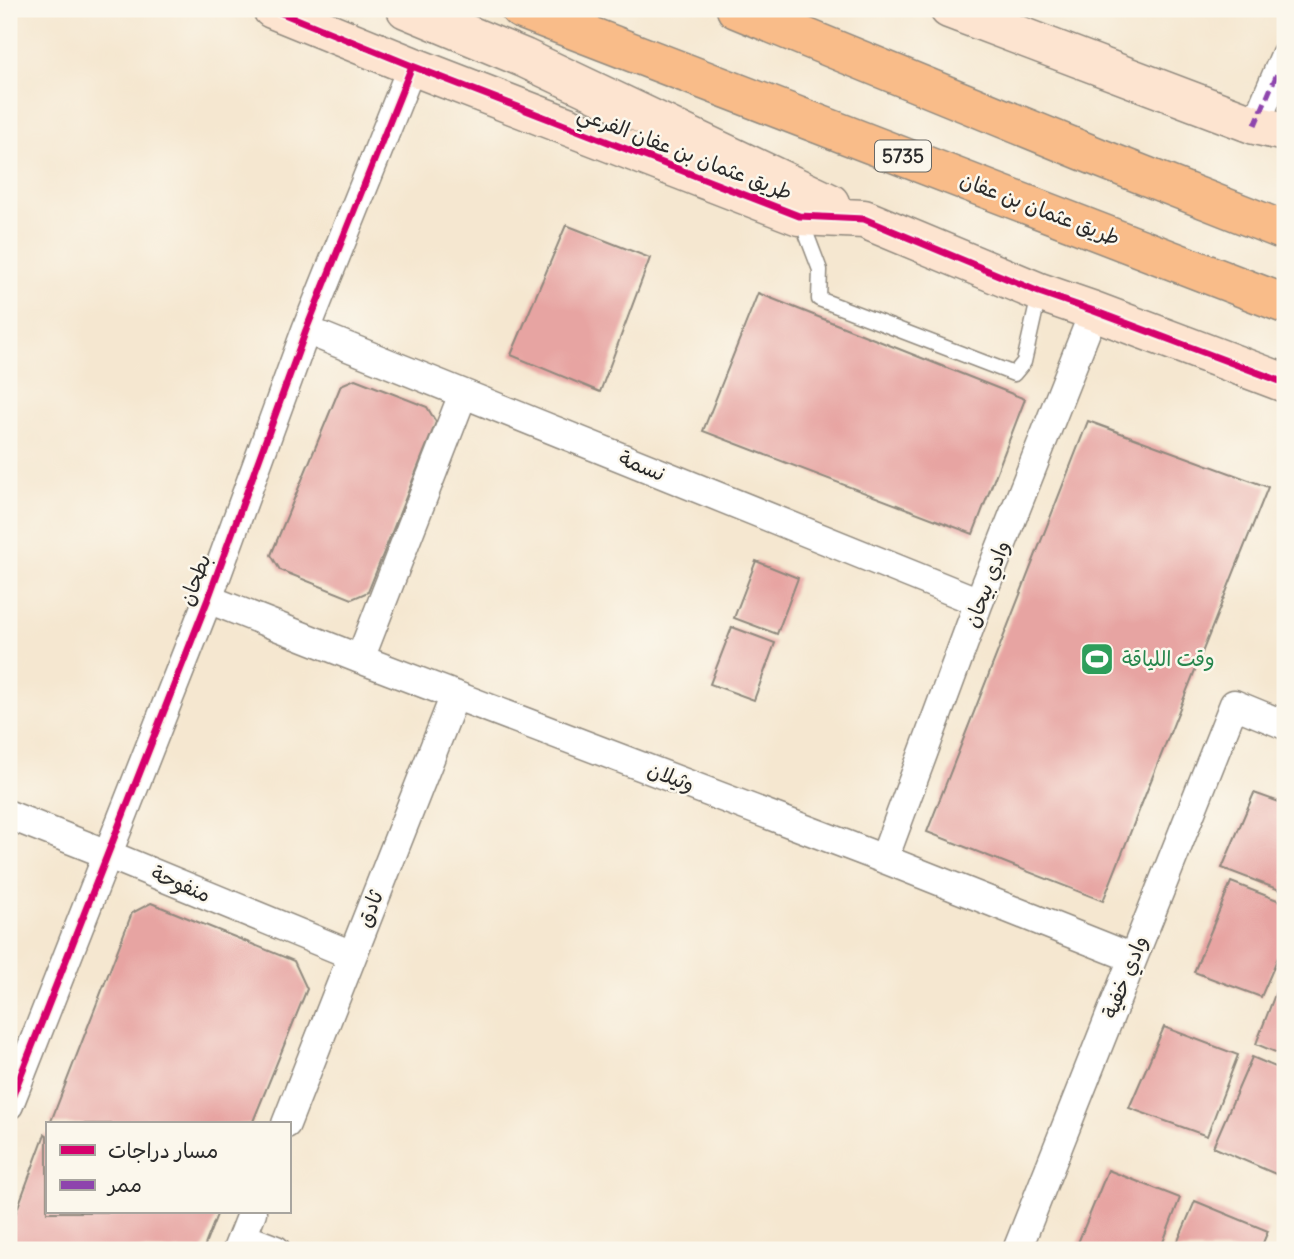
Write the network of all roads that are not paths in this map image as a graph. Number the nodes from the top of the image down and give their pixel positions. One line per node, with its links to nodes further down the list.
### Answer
1 (272, 9): 7 (street, طريق عثمان بن عفان الفرعي)
2 (405, 9): 10 (street)
3 (520, 9): 13 (main road, طريق عثمان بن عفان / 5735)
4 (736, 9): 11 (main road)
5 (949, 9): 8 (street)
6 (1285, 55): 8 (street)
7 (412, 66): 9 (street, طريق عثمان بن عفان الفرعي); 15 (street, بطحان)
8 (1270, 128)
9 (799, 216): 10 (street, طريق عثمان بن عفان الفرعي); 12 (lane)
10 (864, 219): 12 (street, طريق عثمان بن عفان الفرعي)
11 (1285, 231)
12 (1040, 292): 14 (street, طريق عثمان بن عفان الفرعي)
13 (1285, 304)
14 (1094, 311): 16 (street, طريق عثمان بن عفان الفرعي); 19 (street, وادي بيحان)
15 (306, 330): 17 (street, نسمة); 18 (street, بطحان)
16 (1285, 383)
17 (463, 394): 19 (street, نسمة); 20 (street)
18 (208, 598): 20 (street, وثيلان); 24 (street, بطحان)
19 (979, 602): 25 (street, وادي بيحان)
20 (360, 659): 21 (street, وثيلان)
21 (455, 695): 25 (street, وثيلان); 26 (street, ثادق)
22 (1285, 724): 27 (street, وادي خفية)
23 (9, 815): 24 (street, منفوحة)
24 (107, 854): 26 (street, منفوحة); 28 (street, بطحان)
25 (884, 859): 27 (street, وثيلان)
26 (352, 956): 29 (street, ثادق)
27 (1133, 958): 32 (street, وادي خفية)
28 (9, 1105)
29 (287, 1122)
30 (244, 1233): 31 (street)
31 (276, 1250)
32 (1017, 1250)

